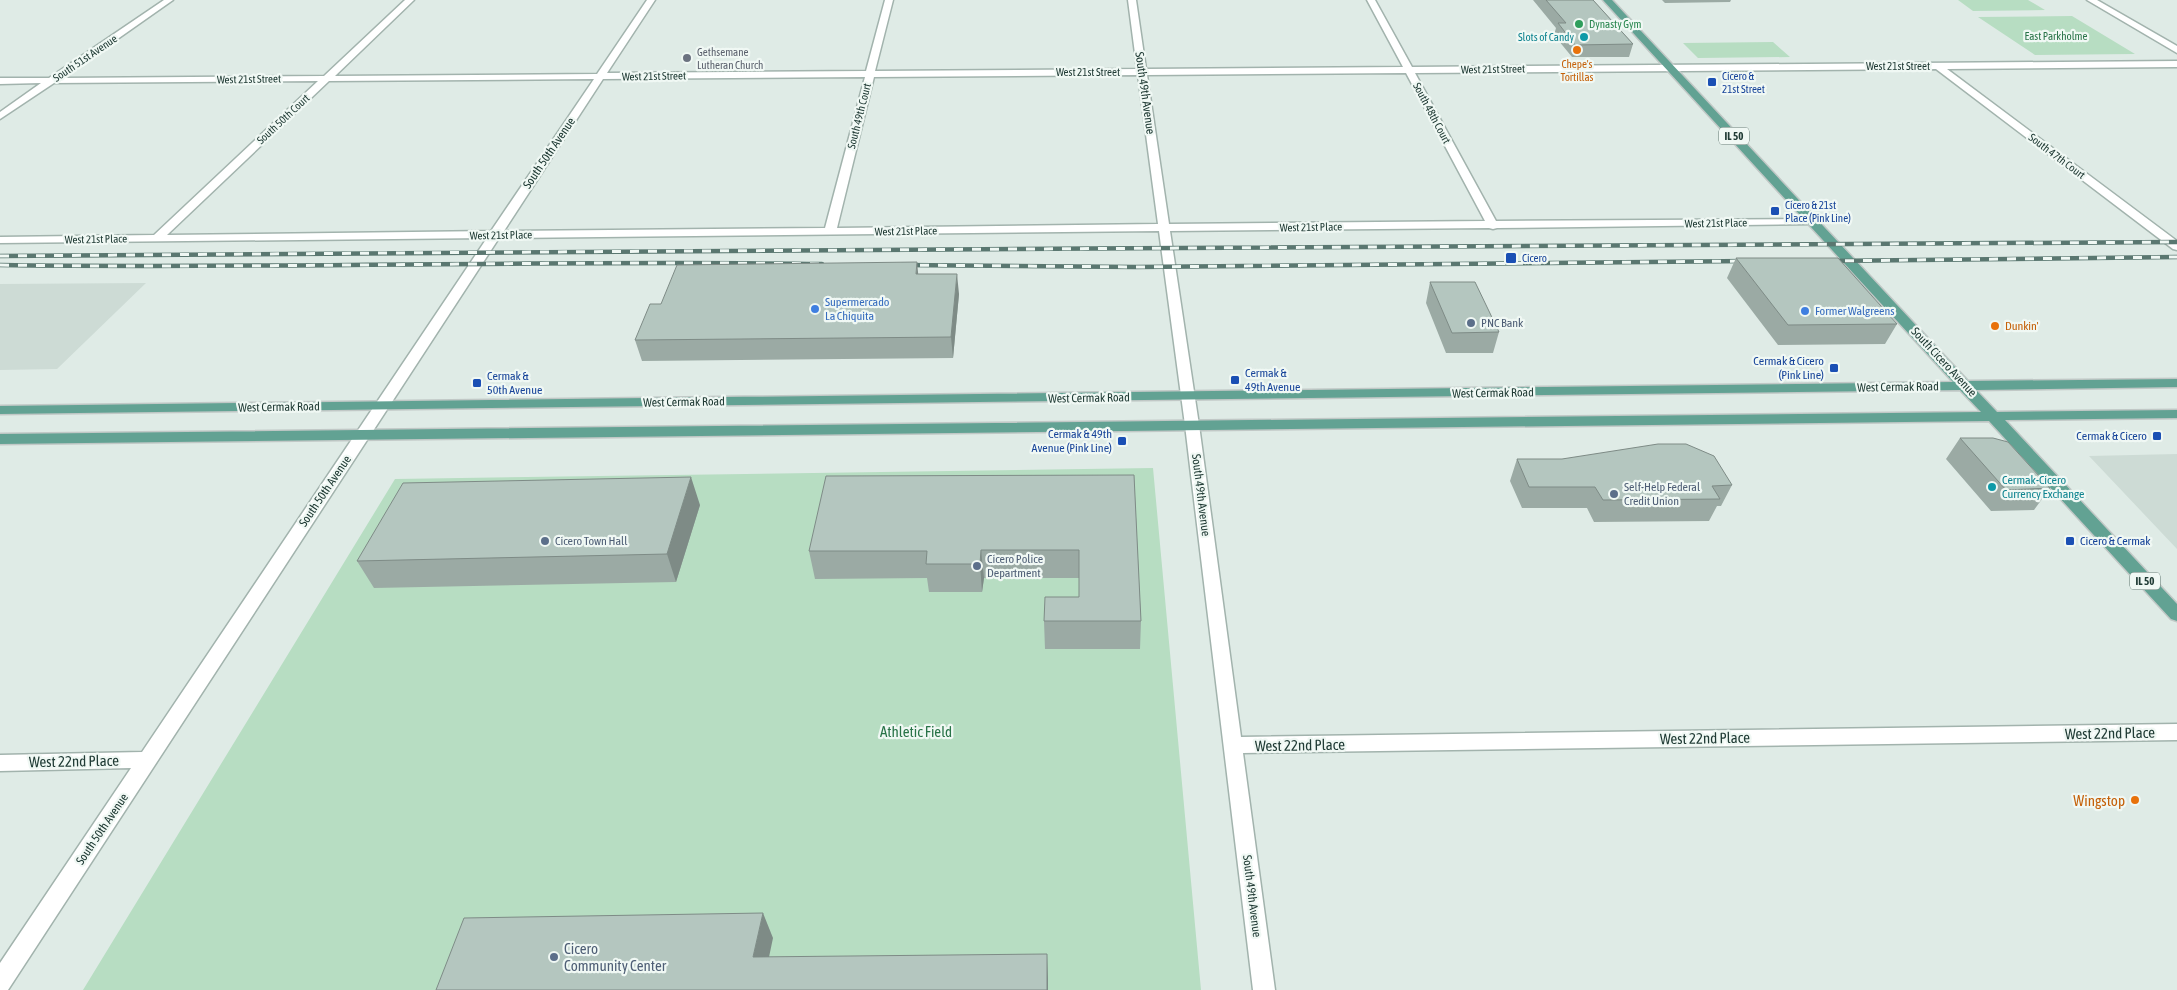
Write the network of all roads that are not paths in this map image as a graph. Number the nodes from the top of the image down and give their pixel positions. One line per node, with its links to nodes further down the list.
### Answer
1 (169, 0): 19 (street, South 51st Avenue)
2 (410, 0): 17 (street, South 50th Court)
3 (650, 0): 16 (street, South 50th Avenue)
4 (889, 0): 15 (street, South 49th Court)
5 (1132, 0): 14 (street, South 49th Avenue)
6 (1372, 0): 13 (street, South 48th Court)
7 (1607, 0): 12 (main road, South Cicero Avenue / IL 50)
8 (2091, 0): 9 (street)
9 (2177, 50)
10 (2177, 64): 11 (street, West 21st Street)
11 (1938, 66): 12 (street, West 21st Street); 28 (street, South 47th Court)
12 (1670, 67): 13 (street, West 21st Street); 21 (main road, South Cicero Avenue / IL 50)
13 (1409, 69): 14 (street, West 21st Street); 22 (street, South 48th Court)
14 (1142, 72): 15 (street, West 21st Street); 23 (street, South 49th Avenue)
15 (870, 74): 16 (street, West 21st Street); 24 (street, South 49th Court)
16 (600, 76): 17 (street, West 21st Street); 25 (street, South 50th Avenue)
17 (327, 78): 19 (street, West 21st Street); 26 (street, South 50th Court)
18 (0, 81): 19 (street, West 21st Street)
19 (51, 81): 20 (street, South 51st Avenue)
20 (0, 116)
21 (1812, 221): 22 (street, West 21st Place); 30 (main road, South Cicero Avenue / IL 50)
22 (1492, 226): 23 (street, West 21st Place)
23 (1164, 229): 24 (street, West 21st Place); 31 (street, South 49th Avenue)
24 (830, 232): 25 (street, West 21st Place)
25 (495, 235): 26 (street, West 21st Place); 32 (street, South 50th Avenue)
26 (157, 238): 27 (street, West 21st Place)
27 (0, 240)
28 (2177, 247)
29 (2177, 384): 30 (main road, West Cermak Road)
30 (1966, 386): 31 (main road, West Cermak Road); 35 (main road, South Cicero Avenue / IL 50)
31 (1188, 397): 32 (main road, West Cermak Road); 36 (street, South 49th Avenue)
32 (382, 406): 33 (main road, West Cermak Road); 37 (street, South 50th Avenue)
33 (0, 410)
34 (2177, 414): 35 (main road)
35 (1993, 416): 36 (main road); 39 (main road, South Cicero Avenue / IL 50)
36 (1192, 425): 37 (main road); 41 (street, South 49th Avenue)
37 (362, 435): 38 (main road); 42 (street, South 50th Avenue)
38 (0, 439)
39 (2177, 615)
40 (2177, 732): 41 (street, West 22nd Place)
41 (1232, 745): 45 (street, South 49th Avenue)
42 (147, 760): 43 (street, West 22nd Place); 44 (street, South 50th Avenue)
43 (0, 763)
44 (0, 982)
45 (1264, 990)

